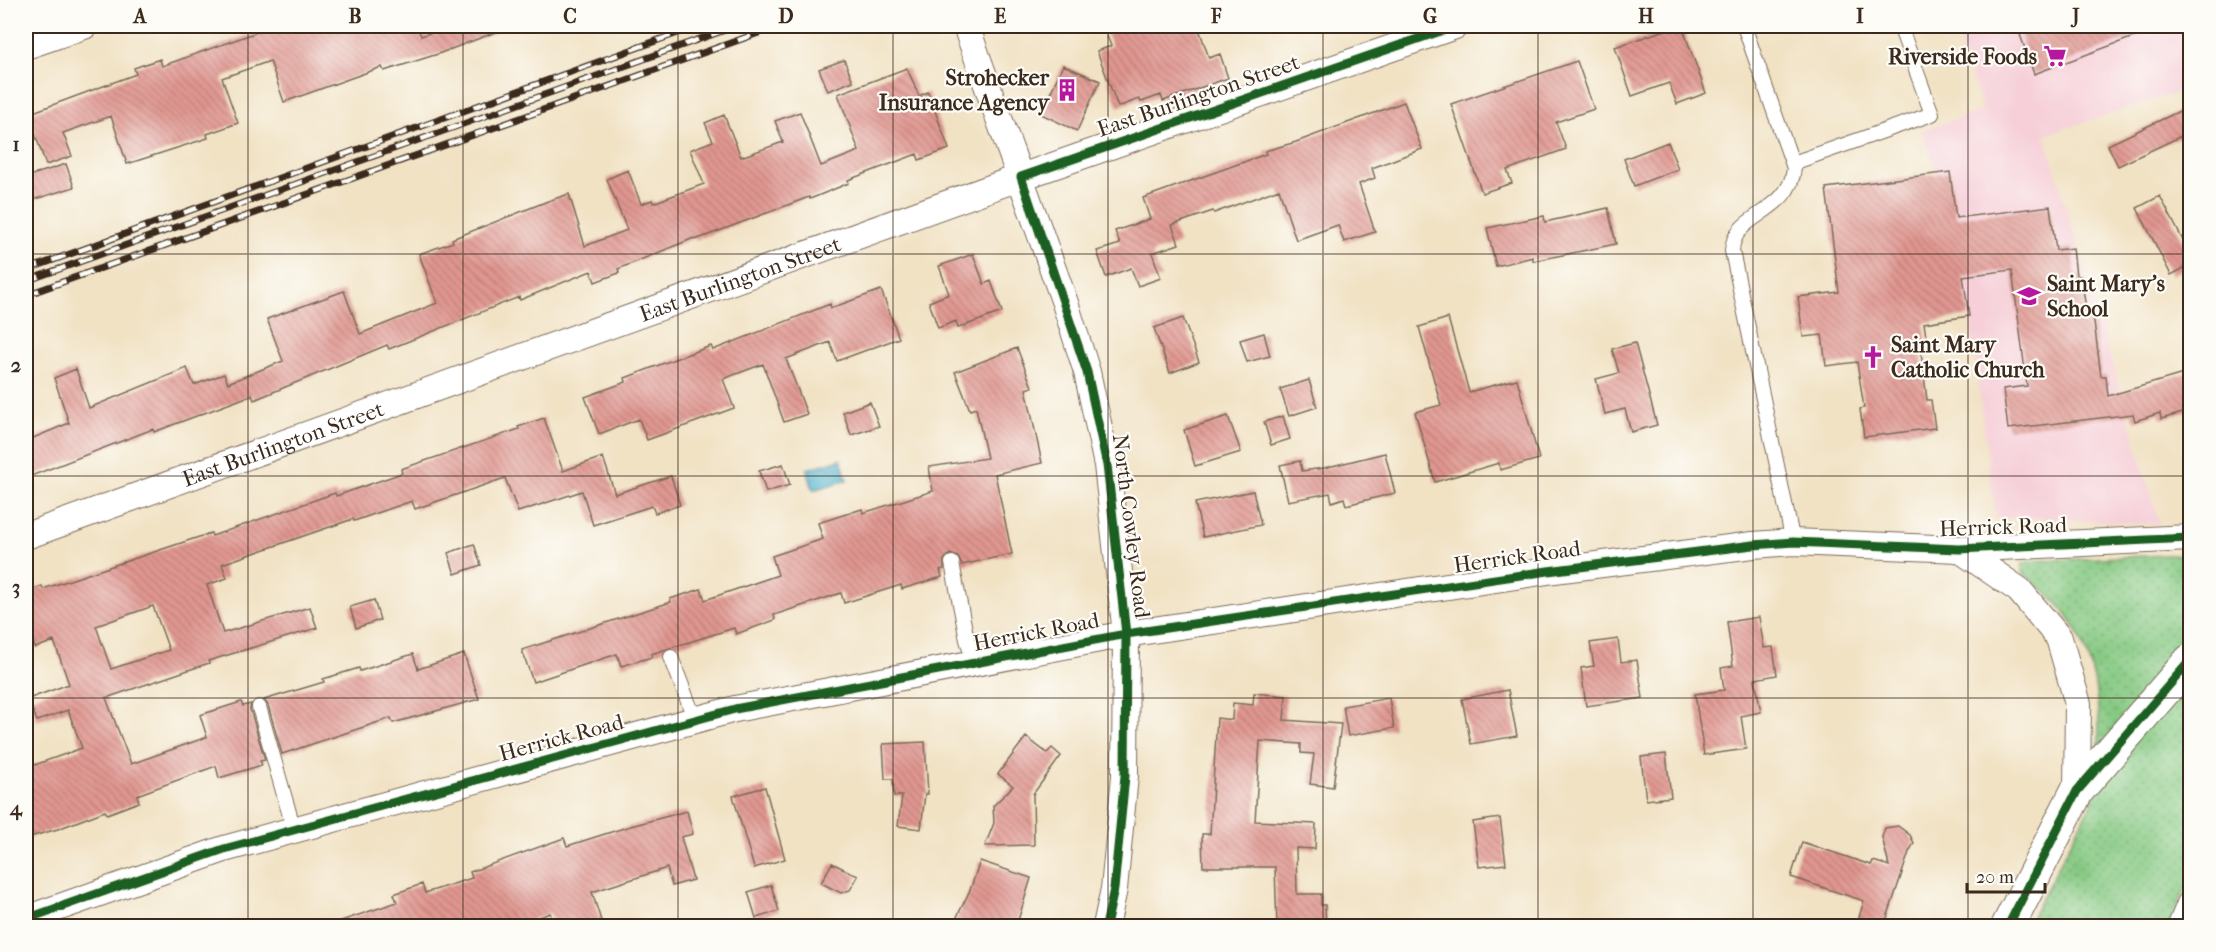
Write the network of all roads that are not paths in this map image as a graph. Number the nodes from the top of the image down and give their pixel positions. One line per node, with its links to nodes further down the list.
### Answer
1 (84, 26): 6 (street)
2 (966, 26): 8 (street, North Cowley Road)
3 (1455, 26): 8 (street, East Burlington Street)
4 (1744, 26): 7 (lane)
5 (1900, 26): 7 (lane)
6 (26, 46)
7 (1793, 163): 11 (lane)
8 (1021, 177): 9 (street, East Burlington Street); 14 (street, North Cowley Road)
9 (26, 536)
10 (2190, 538): 12 (street, Herrick Road)
11 (1792, 542): 12 (street, Herrick Road); 14 (street, Herrick Road)
12 (1959, 549): 20 (street)
13 (952, 563): 17 (lane)
14 (1126, 634): 17 (street, Herrick Road); 24 (street, North Cowley Road)
15 (671, 657): 19 (lane)
16 (2190, 661): 20 (street)
17 (974, 663): 19 (street, Herrick Road)
18 (258, 708): 21 (lane)
19 (695, 720): 21 (street, Herrick Road)
20 (2077, 791): 25 (street)
21 (294, 830): 23 (street, Herrick Road)
22 (2190, 904): 26 (street)
23 (26, 919)
24 (1106, 927)
25 (2008, 927)
26 (2181, 927)

